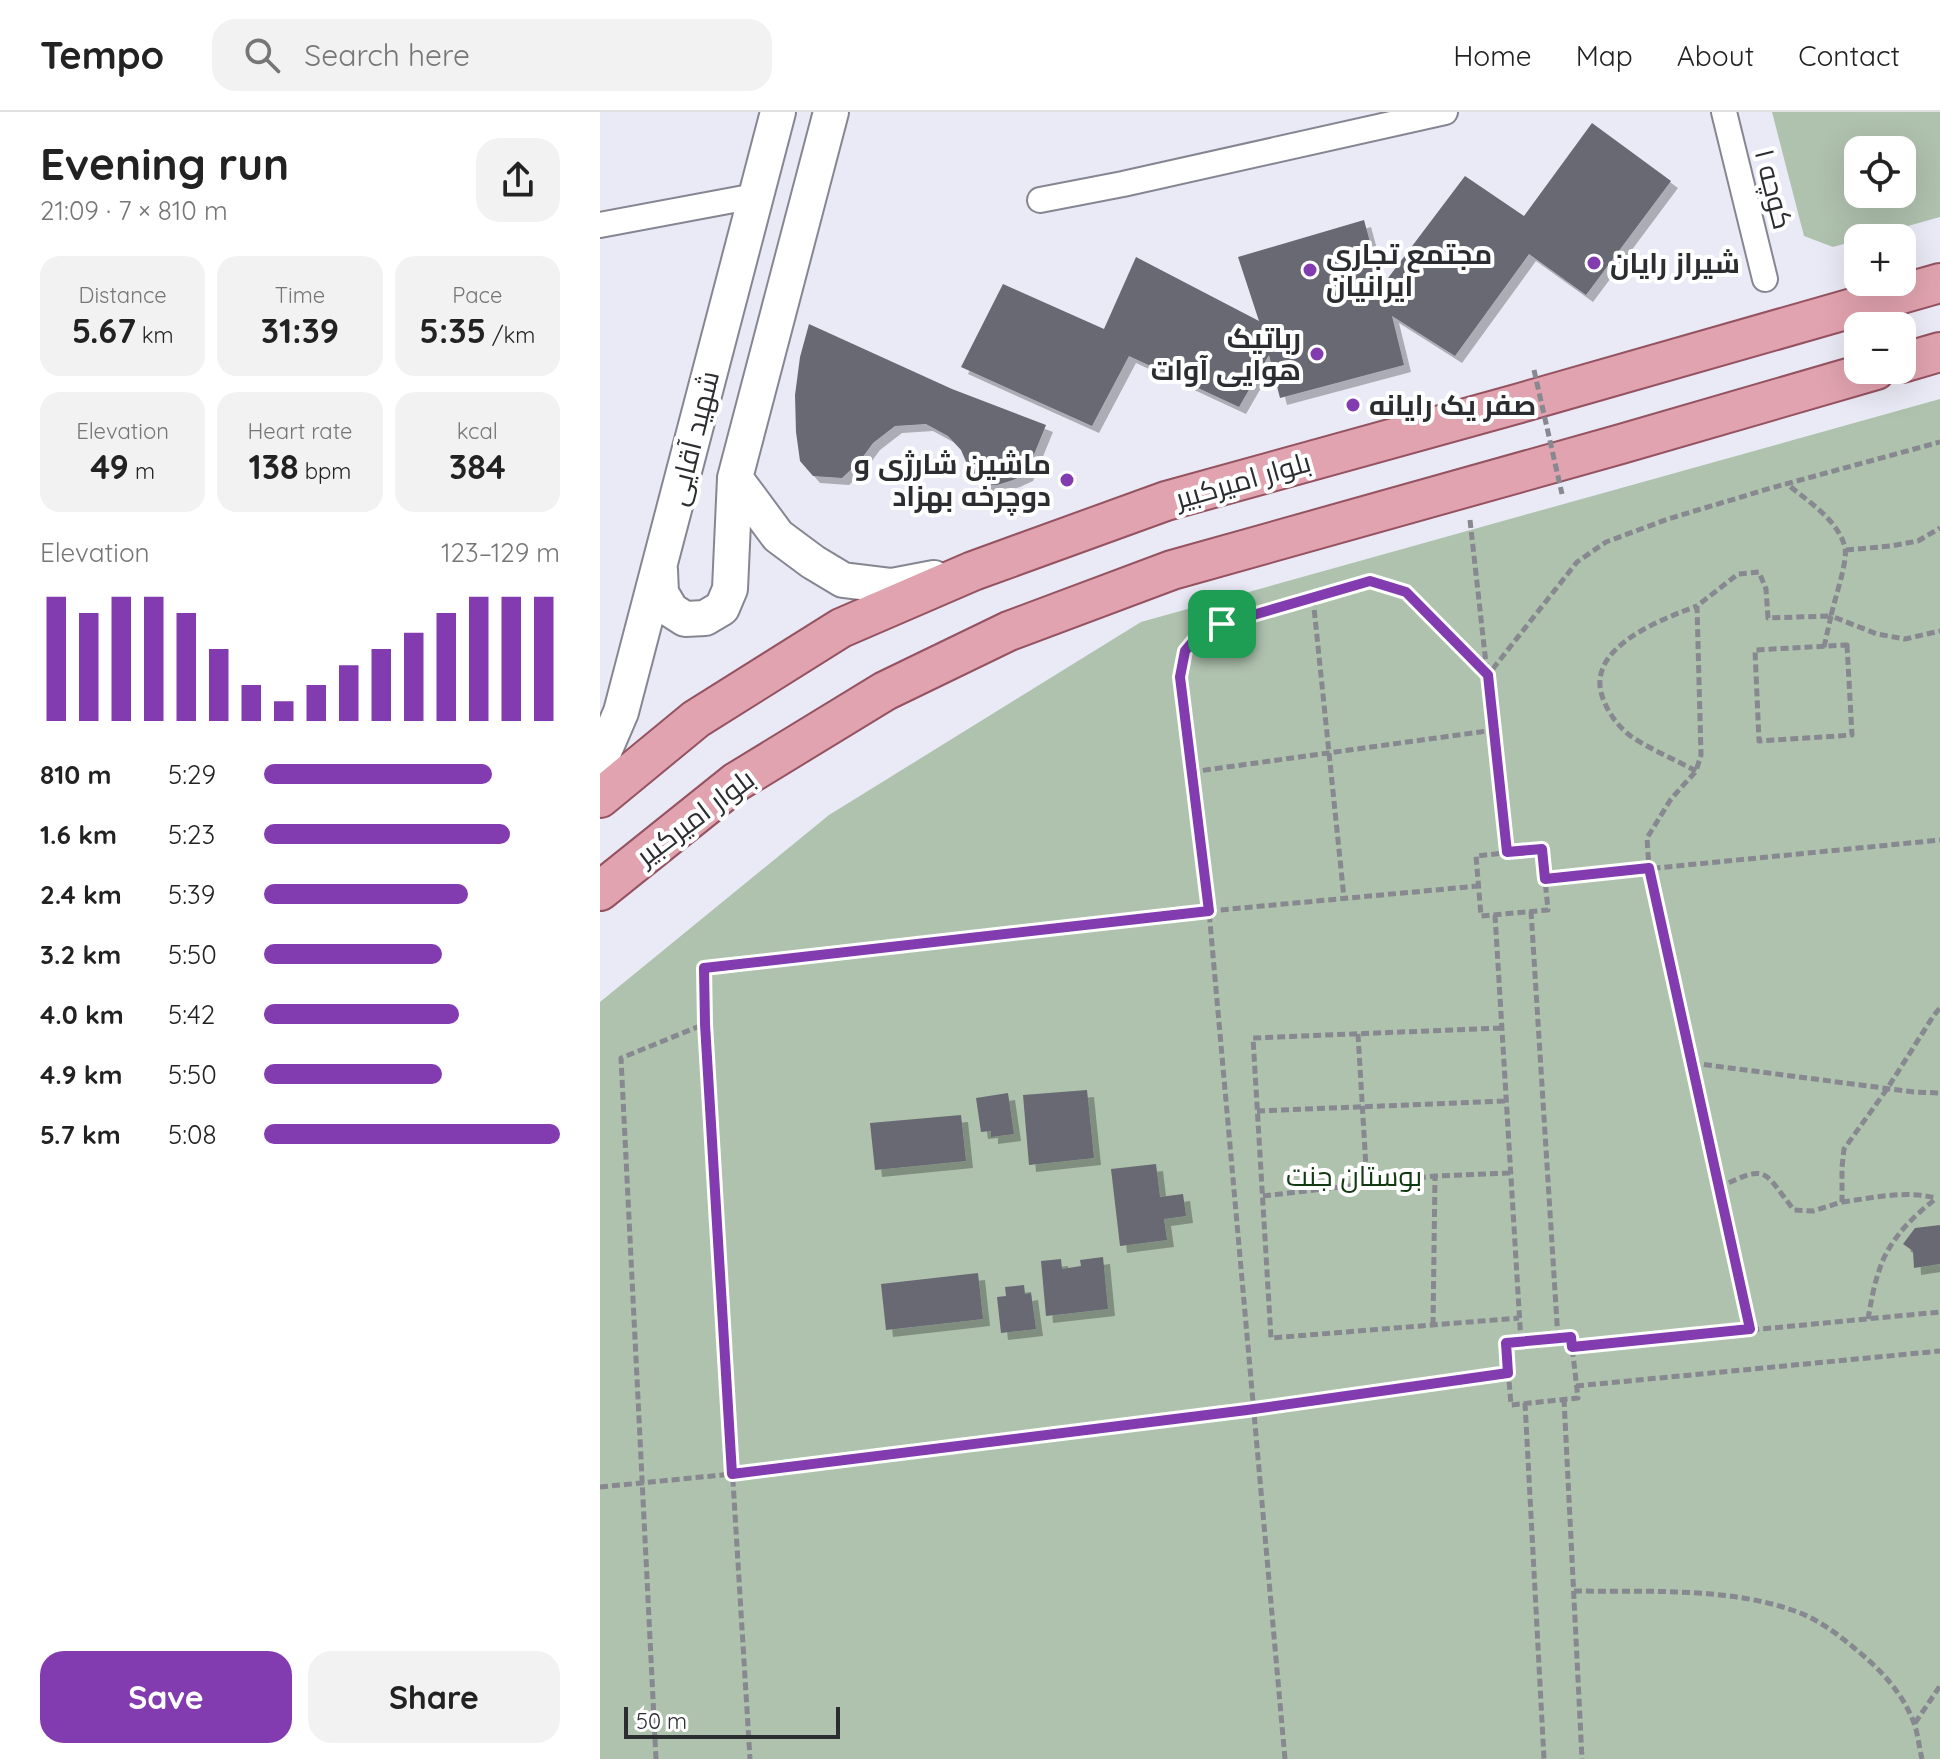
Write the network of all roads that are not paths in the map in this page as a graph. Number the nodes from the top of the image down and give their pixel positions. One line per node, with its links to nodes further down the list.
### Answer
1 (778, 112): 5 (main road, شهید آقایی)
2 (831, 112): 15 (main road, شهید آقایی)
3 (1445, 112): 6 (street)
4 (1724, 112): 8 (street, کوچه ۱)
5 (755, 196): 7 (street); 16 (main road, شهید آقایی)
6 (1040, 200)
7 (600, 225)
8 (1765, 279)
9 (1940, 283): 10 (main road, بلوار امیرکبیر)
10 (1875, 312)
11 (1844, 321): 17 (main road, بلوار امیرکبیر)
12 (1940, 352): 13 (main road)
13 (1916, 359)
14 (1844, 379): 20 (main road, بلوار امیرکبیر)
15 (735, 478): 16 (main road); 17 (main road, شهید آقایی)
16 (660, 566): 18 (main road, شهید آقایی)
17 (973, 571): 19 (main road, بلوار امیرکبیر)
18 (600, 761)
19 (600, 798)
20 (600, 891)

